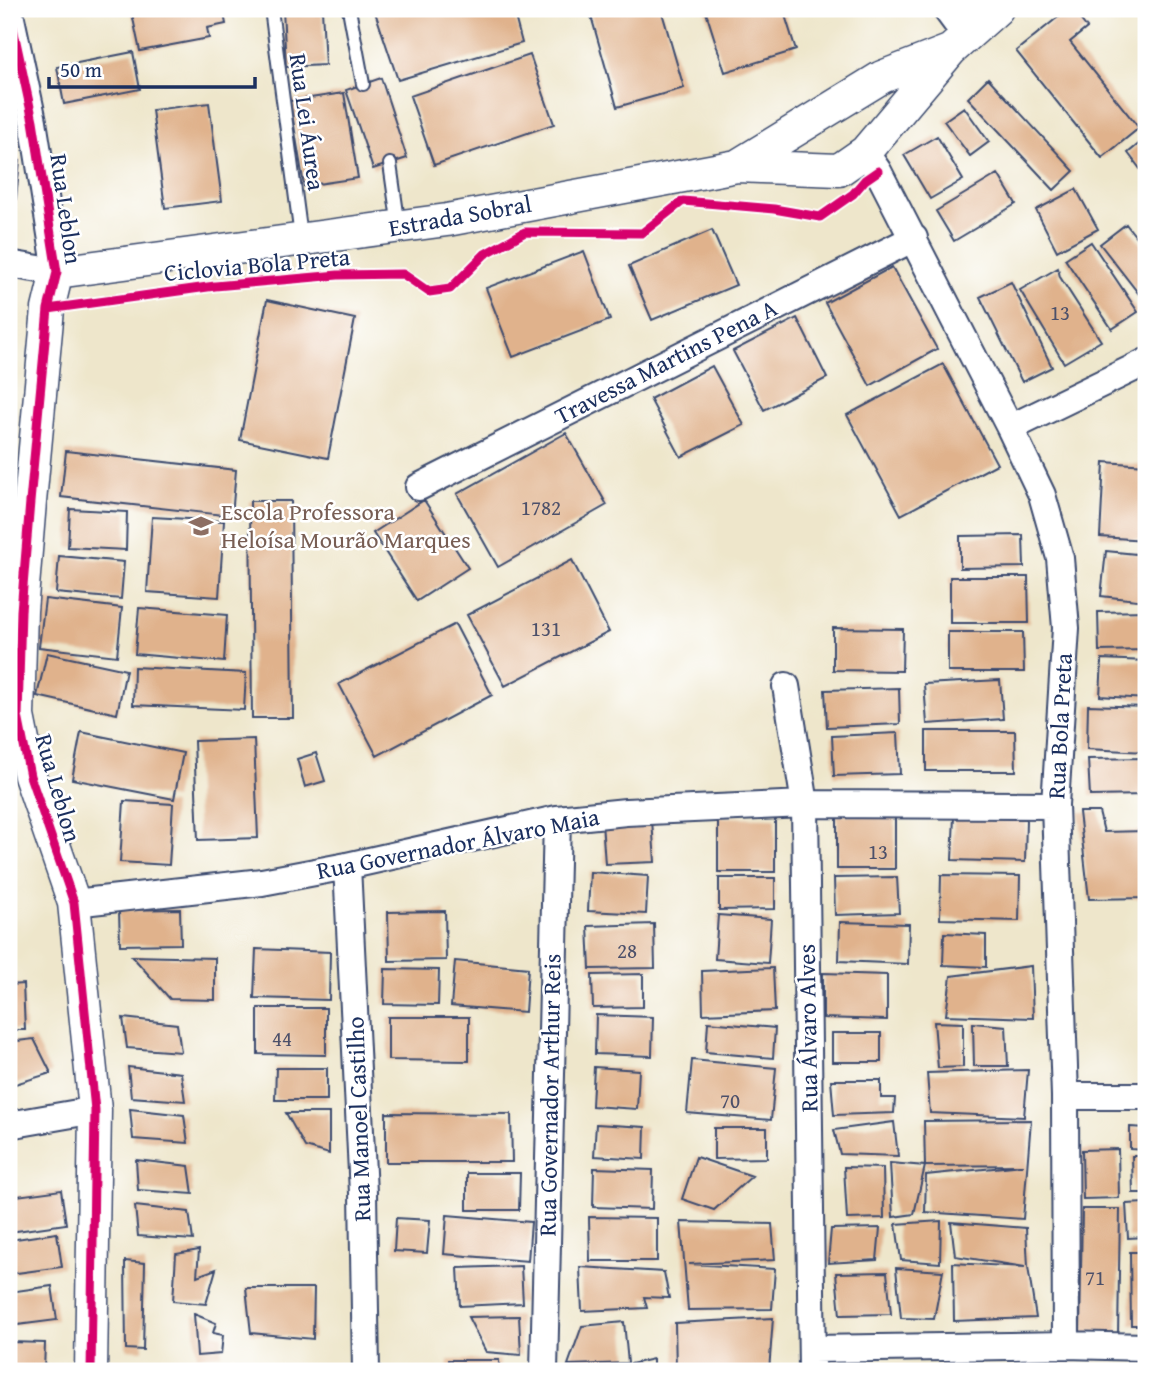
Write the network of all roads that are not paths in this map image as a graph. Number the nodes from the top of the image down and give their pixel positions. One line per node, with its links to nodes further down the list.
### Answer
1 (9, 9): 19 (street, Rua Leblon)
2 (271, 9): 17 (lane, Rua Lei Áurea)
3 (349, 9): 8 (lane)
4 (946, 9): 6 (street)
5 (998, 9): 6 (street, Estrada Sobral)
6 (958, 43): 7 (street, Estrada Sobral); 9 (street, Estrada Sobral)
7 (882, 77): 9 (street); 10 (street, Estrada Sobral)
8 (363, 84)
9 (900, 113): 11 (street, Estrada Sobral)
10 (801, 129): 13 (street, Estrada Sobral); 14 (street)
11 (865, 152): 14 (street, Estrada Sobral); 16 (street, Rua Bola Preta)
12 (390, 163): 15 (lane)
13 (737, 166): 14 (street, Estrada Sobral); 15 (street, Estrada Sobral)
14 (819, 171)
15 (399, 227): 17 (street, Estrada Sobral)
16 (914, 238): 21 (street, Rua Bola Preta); 22 (street, Travessa Martins Pena A)
17 (302, 240): 19 (street, Estrada Sobral)
18 (9, 264): 19 (street)
19 (58, 272): 23 (street, Rua Leblon)
20 (1146, 362): 21 (street)
21 (1010, 428): 26 (street, Rua Bola Preta)
22 (419, 486)
23 (15, 610): 29 (street, Rua Leblon)
24 (786, 686): 25 (street, Rua Álvaro Alves)
25 (805, 804): 26 (street, Rua Governador Álvaro Maia); 27 (street, Rua Governador Álvaro Maia); 36 (street, Rua Álvaro Alves)
26 (1055, 805): 30 (street, Rua Bola Preta)
27 (557, 819): 28 (street, Rua Governador Álvaro Maia); 39 (street, Rua Governador Arthur Reis)
28 (347, 866): 29 (street, Rua Governador Álvaro Maia); 38 (street, Rua Manoel Castilho)
29 (74, 903): 32 (street, Rua Leblon)
30 (1065, 1096): 31 (street); 34 (street, Rua Bola Preta)
31 (1146, 1096)
32 (95, 1110): 33 (street); 37 (street, Rua Leblon)
33 (9, 1125)
34 (1066, 1345): 35 (street); 36 (street)
35 (1146, 1347)
36 (812, 1360)
37 (91, 1371)
38 (366, 1371)
39 (544, 1371)

